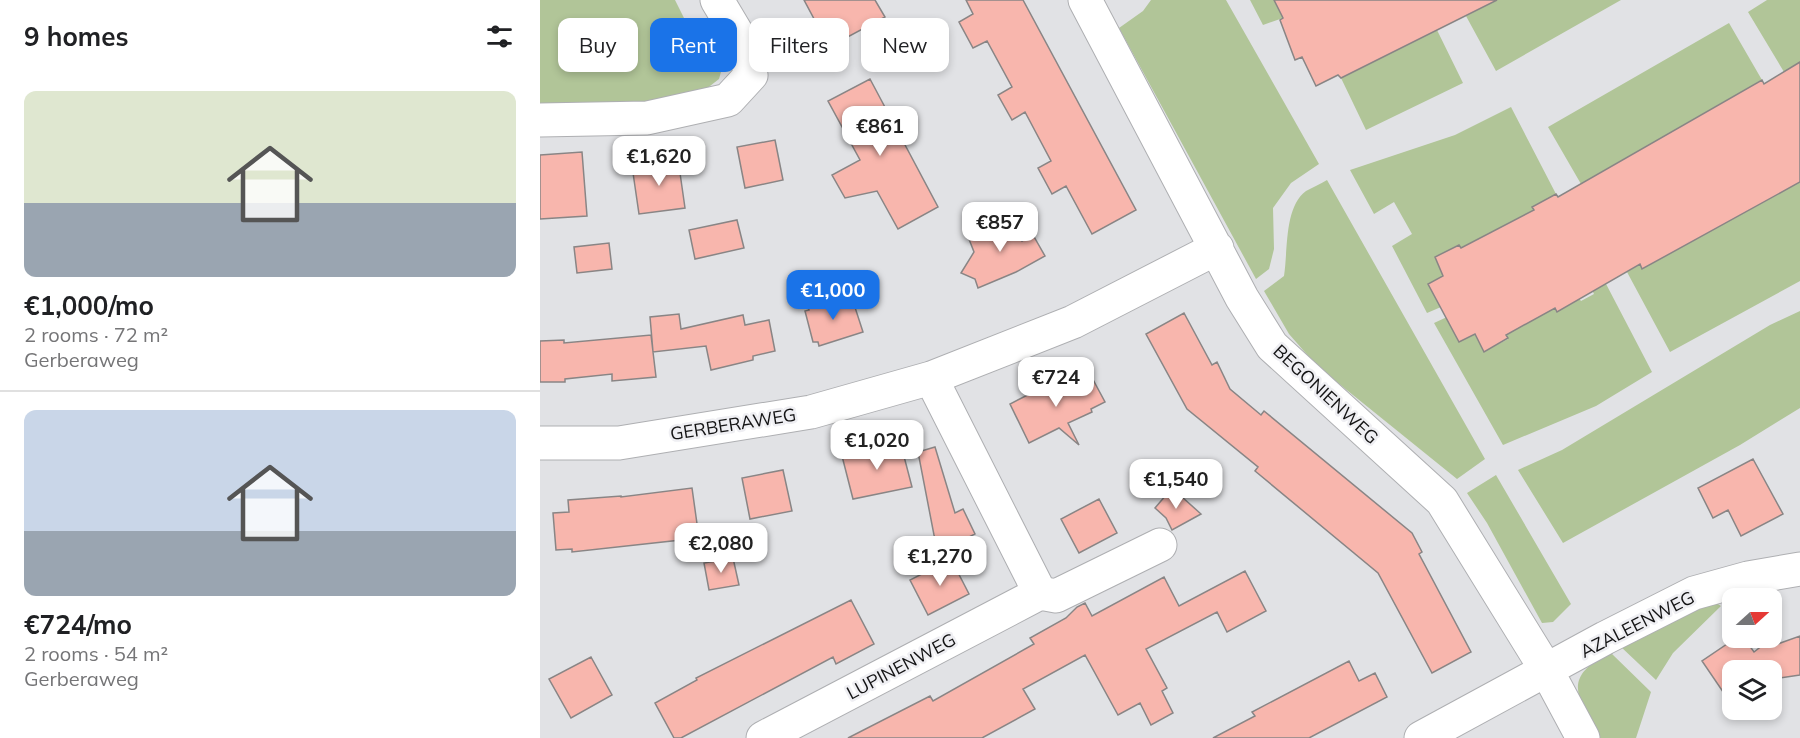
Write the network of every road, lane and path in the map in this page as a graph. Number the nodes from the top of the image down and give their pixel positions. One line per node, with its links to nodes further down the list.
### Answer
1 (717, 0): 3 (street)
2 (1085, 0): 4 (street, BEGONIENWEG)
3 (540, 120)
4 (1217, 248): 5 (street, GERBERAWEG); 10 (street, BEGONIENWEG)
5 (931, 378): 6 (street, GERBERAWEG); 9 (street)
6 (540, 443)
7 (1160, 545): 9 (street, LUPINENWEG)
8 (1800, 569): 10 (street, AZALEENWEG)
9 (1040, 593): 11 (street, LUPINENWEG)
10 (1547, 671): 12 (street, AZALEENWEG); 13 (street, BEGONIENWEG)
11 (763, 738)
12 (1421, 738)
13 (1583, 738)

